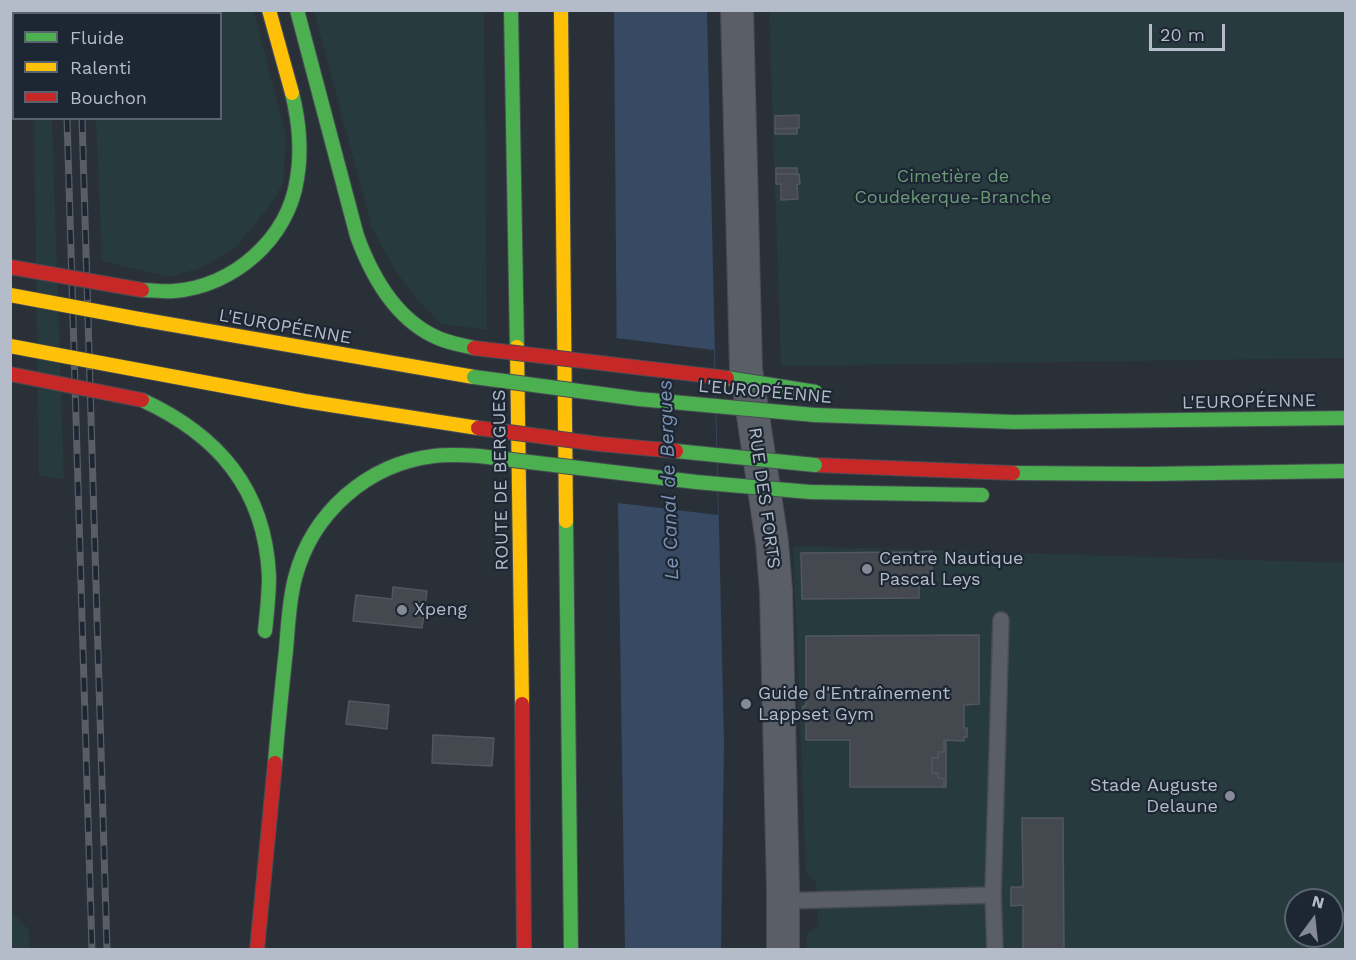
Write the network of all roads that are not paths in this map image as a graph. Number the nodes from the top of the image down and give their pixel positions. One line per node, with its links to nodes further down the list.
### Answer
1 (269, 10): 6 (main road, bridge)
2 (297, 10): 10 (main road, bridge)
3 (511, 10): 23 (main road, ROUTE DE BERGUES)
4 (561, 10): 24 (main road)
5 (737, 10): 21 (street, RUE DES FORTS)
6 (10, 267)
7 (10, 295): 13 (main road, L'EUROPÉENNE, bridge)
8 (10, 346): 14 (main road, bridge)
9 (10, 374): 19 (main road, bridge)
10 (821, 394)
11 (871, 403): 13 (main road)
12 (1346, 418): 13 (main road, L'EUROPÉENNE)
13 (959, 421)
14 (1331, 471): 15 (main road); 16 (main road)
15 (1346, 471)
16 (1117, 487)
17 (999, 495): 22 (main road, bridge)
18 (1001, 620): 20 (lane)
19 (263, 648)
20 (993, 895): 21 (lane); 26 (lane)
21 (783, 901): 25 (street, RUE DES FORTS)
22 (257, 950)
23 (524, 950)
24 (571, 950)
25 (783, 950)
26 (995, 950)

